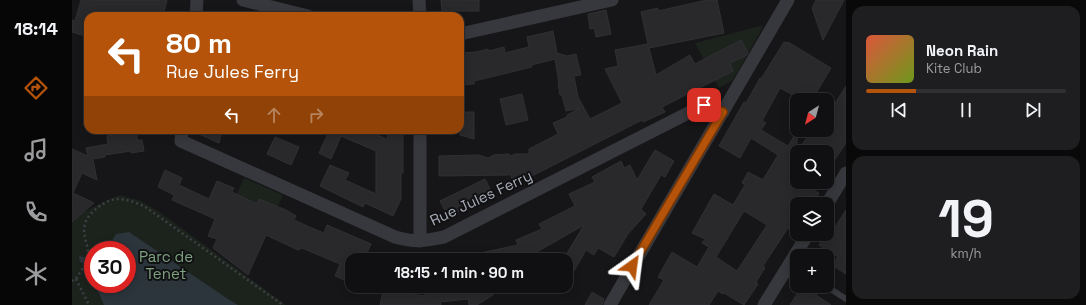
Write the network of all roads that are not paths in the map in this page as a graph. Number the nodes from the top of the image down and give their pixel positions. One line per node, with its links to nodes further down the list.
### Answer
1 (197, 0): 6 (street)
2 (243, 0): 7 (street)
3 (419, 0): 8 (street)
4 (612, 0): 9 (street)
5 (788, 0): 10 (street)
6 (196, 12)
7 (292, 12)
8 (420, 12)
9 (464, 33)
10 (723, 112): 15 (street, Rue Jules Ferry); 19 (street)
11 (420, 134): 15 (street)
12 (181, 135): 15 (street, Rue Jules Ferry)
13 (846, 173): 14 (street)
14 (831, 197)
15 (420, 241)
16 (790, 270): 20 (street)
17 (834, 291): 18 (lane)
18 (846, 299)
19 (610, 305)
20 (764, 305)

